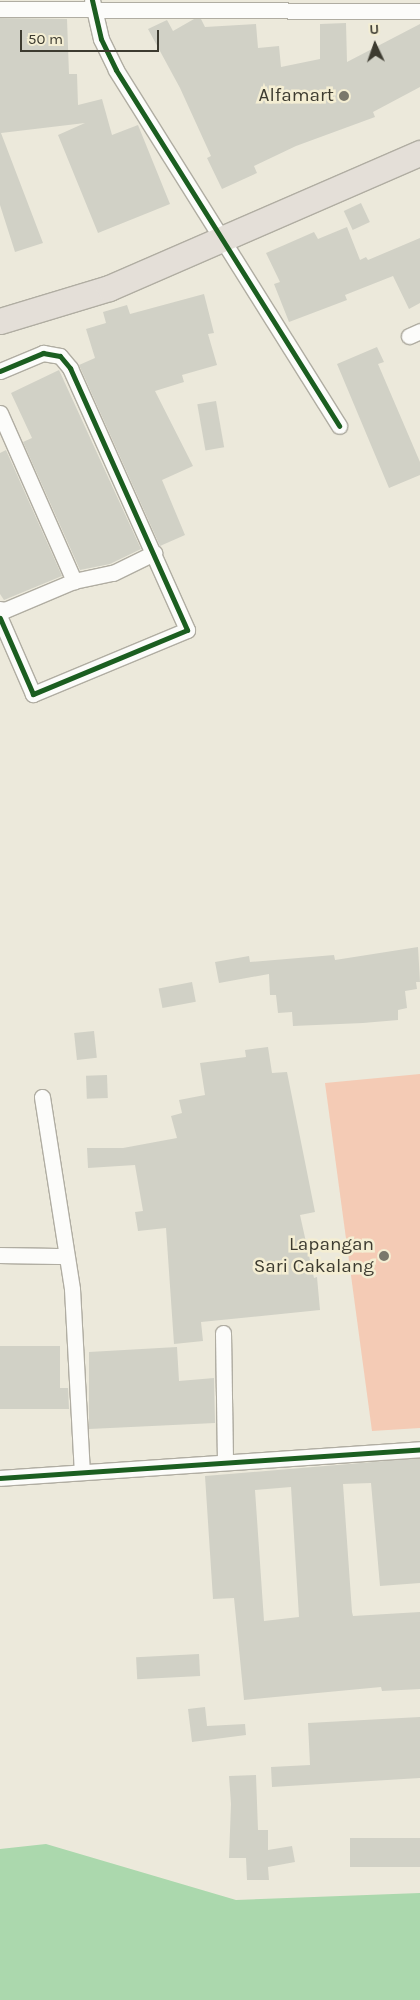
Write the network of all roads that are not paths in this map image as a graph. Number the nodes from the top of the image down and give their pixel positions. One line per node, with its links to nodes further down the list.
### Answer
1 (92, 5): 2 (street); 3 (street); 5 (street)
2 (0, 9)
3 (420, 11)
4 (420, 153): 5 (highway)
5 (222, 241): 6 (highway); 9 (street)
6 (0, 321)
7 (0, 371): 10 (street)
8 (0, 413): 11 (street)
9 (338, 426)
10 (154, 553): 11 (street); 13 (street)
11 (74, 581): 12 (street)
12 (0, 609)
13 (0, 618)
14 (42, 1097): 16 (street)
15 (0, 1255): 16 (street)
16 (64, 1256): 20 (street)
17 (223, 1333): 19 (street)
18 (420, 1449): 19 (street)
19 (225, 1462): 20 (street)
20 (82, 1472): 21 (street)
21 (0, 1478)

